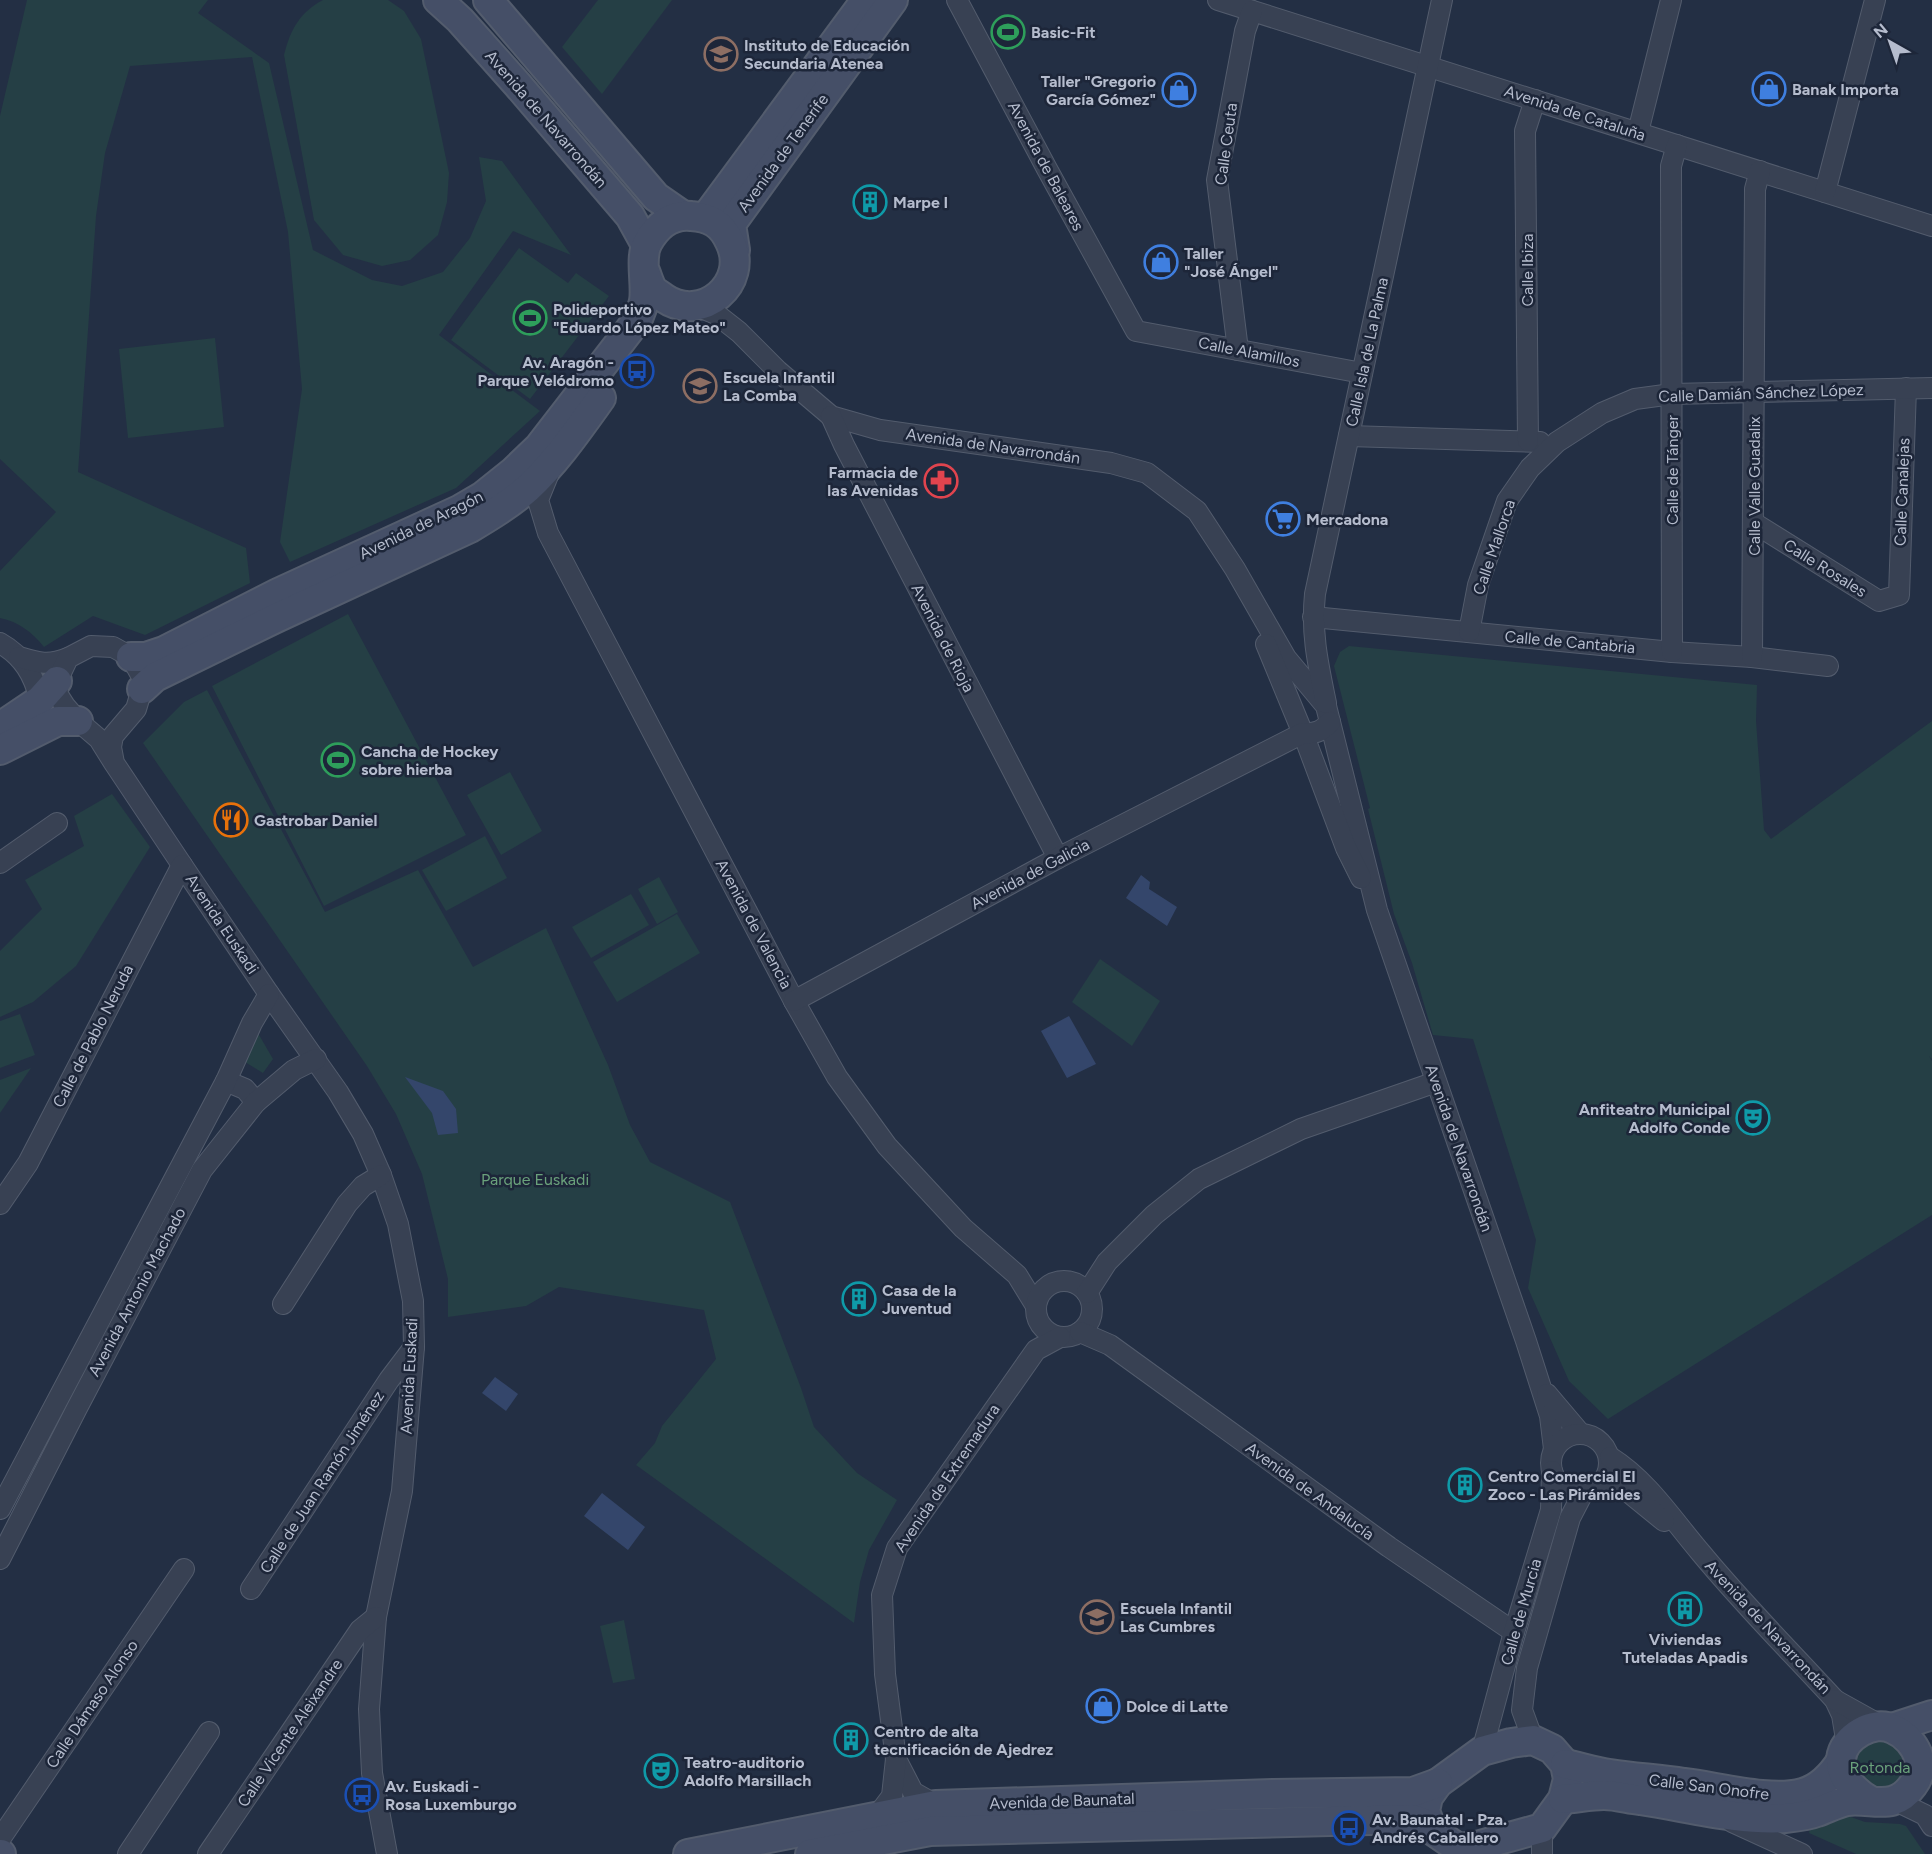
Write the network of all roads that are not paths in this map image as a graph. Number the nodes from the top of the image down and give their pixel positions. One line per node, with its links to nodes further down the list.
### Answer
1 (480, 0): 10 (main road)
2 (488, 0): 18 (main road, Avenida de Navarrondán)
3 (866, 0): 18 (main road, Avenida de Tenerife)
4 (893, 0): 21 (main road, Avenida de Tenerife)
5 (957, 0): 23 (street, Avenida de Baleares)
6 (1218, 0): 11 (street, Avenida de Cataluña)
7 (1442, 0): 12 (street, Calle Isla de La Palma)
8 (1671, 0): 14 (street)
9 (1875, 0): 17 (street)
10 (450, 7): 20 (main road, Avenida de Navarrondán)
11 (1252, 11): 12 (street, Avenida de Cataluña); 25 (street, Calle Ceuta)
12 (1426, 66): 13 (street, Avenida de Cataluña); 26 (street, Calle Isla de La Palma)
13 (1535, 100): 14 (street, Avenida de Cataluña); 33 (street, Calle Ibiza)
14 (1638, 132): 15 (street, Avenida de Cataluña)
15 (1677, 145): 16 (street, Avenida de Cataluña); 30 (street, Calle de Tánger)
16 (1760, 171): 17 (street, Avenida de Cataluña); 29 (street, Calle Valle Guadalix)
17 (1824, 192): 19 (street, Avenida de Cataluña)
18 (694, 216): 20 (main road); 21 (main road)
19 (1932, 226)
20 (645, 257): 22 (main road); 46 (main road, Avenida de Aragón)
21 (734, 264): 22 (main road); 24 (street)
22 (686, 305): 24 (street); 35 (main road, Avenida de Aragón)
23 (1136, 331): 25 (street, Calle Alamillos)
24 (740, 332): 31 (street, Avenida de Navarrondán)
25 (1238, 350): 26 (street, Calle Alamillos)
26 (1362, 374): 32 (street, Calle Isla de La Palma)
27 (1906, 388): 28 (street, Calle Damián Sánchez López); 29 (street, Calle Damián Sánchez López); 40 (street, Calle Canalejas)
28 (1932, 388)
29 (1754, 392): 30 (street, Calle Damián Sánchez López); 37 (street, Calle Valle Guadalix)
30 (1672, 394): 34 (street, Calle Damián Sánchez López); 44 (street, Calle de Tánger)
31 (831, 416): 39 (street, Avenida de Navarrondán); 61 (street, Avenida de Rioja)
32 (1349, 436): 33 (street); 41 (street, Calle Isla de La Palma)
33 (1528, 441): 34 (street)
34 (1557, 442): 42 (street, Calle Mallorca)
35 (554, 462): 36 (main road, Avenida de Aragón); 38 (street)
36 (500, 510): 38 (street); 50 (main road, Avenida de Aragón)
37 (1754, 523): 40 (street, Calle Rosales); 47 (street, Calle Valle Guadalix)
38 (548, 533): 66 (street, Avenida de Valencia)
39 (1235, 569): 51 (street, Avenida de Navarrondán); 52 (street, Avenida de Navarrondán)
40 (1899, 595)
41 (1313, 617): 42 (street, Calle de Cantabria); 51 (street, Calle Isla de La Palma)
42 (1469, 632): 44 (street, Calle de Cantabria)
43 (0, 643): 45 (street)
44 (1672, 652): 47 (street, Calle de Cantabria)
45 (19, 657): 49 (street); 49 (street)
46 (131, 657): 49 (street); 50 (street)
47 (1752, 657): 48 (street, Calle de Cantabria)
48 (1828, 666)
49 (55, 680): 54 (street); 55 (main road)
50 (142, 689): 53 (street)
51 (1325, 708): 52 (street); 56 (street); 64 (street, Avenida de Navarrondán)
52 (1293, 709): 56 (street, Avenida de Navarrondán); 58 (street, Avenida de Galicia)
53 (126, 719): 54 (street); 59 (street)
54 (81, 723): 57 (main road); 59 (street, Avenida Euskadi)
55 (0, 727)
56 (1303, 733): 58 (street, Avenida de Galicia); 64 (street, Avenida de Navarrondán)
57 (0, 750)
58 (1268, 751): 61 (street, Avenida de Galicia)
59 (114, 763): 63 (street, Avenida Euskadi)
60 (57, 823): 62 (street)
61 (1058, 858): 66 (street, Avenida de Galicia)
62 (0, 863)
63 (182, 865): 65 (street, Avenida Euskadi); 72 (street, Calle de Pablo Neruda)
64 (1377, 910): 69 (street, Avenida de Navarrondán)
65 (269, 994): 67 (street, Avenida Euskadi); 68 (street, Avenida Antonio Machado)
66 (794, 1001): 73 (street, Avenida de Valencia)
67 (316, 1059): 70 (street, Avenida Antonio Machado); 71 (street, Avenida Euskadi)
68 (226, 1081): 70 (street); 91 (street, Avenida Antonio Machado)
69 (1436, 1082): 75 (street); 84 (street, Avenida de Navarrondán)
70 (256, 1102): 93 (street, Avenida Antonio Machado)
71 (381, 1175): 76 (street); 82 (street, Avenida Euskadi)
72 (0, 1204)
73 (1017, 1275): 74 (street, Avenida de Valencia); 78 (street, Avenida de Valencia)
74 (1052, 1284): 75 (street); 78 (street)
75 (1079, 1287): 77 (street)
76 (283, 1304)
77 (1092, 1313): 79 (street); 81 (street, Avenida de Andalucía)
78 (1038, 1315): 80 (street); 83 (street, Avenida de Extremadura)
79 (1080, 1332): 80 (street); 81 (street, Avenida de Andalucía)
80 (1060, 1337): 83 (street, Avenida de Extremadura)
81 (1110, 1345): 97 (street, Avenida de Andalucía)
82 (414, 1347): 95 (street, Calle de Juan Ramón Jiménez); 96 (street, Avenida Euskadi)
83 (1036, 1350): 106 (street, Avenida de Extremadura)
84 (1541, 1387): 85 (street, Avenida de Navarrondán); 86 (street, Avenida de Navarrondán)
85 (1580, 1433): 86 (street); 87 (street)
86 (1554, 1449): 88 (street)
87 (1610, 1457): 89 (street); 92 (street, Avenida de Navarrondán)
88 (1552, 1471): 90 (street); 97 (street, Calle de Murcia)
89 (1602, 1483): 90 (street); 92 (street, Avenida de Navarrondán)
90 (1583, 1492): 103 (street, Calle de Murcia)
91 (0, 1509)
92 (1701, 1554): 98 (street, Avenida de Navarrondán)
93 (0, 1559)
94 (184, 1569): 116 (street, Calle Dámaso Alonso)
95 (251, 1589)
96 (376, 1617): 121 (street, Calle Vicente Aleixandre); 122 (street, Avenida Euskadi)
97 (1514, 1632): 104 (street, Calle de Murcia)
98 (1835, 1700): 101 (street, Avenida de Navarrondán); 105 (street, Avenida de Navarrondán)
99 (1932, 1715): 101 (main road)
100 (1932, 1724): 108 (main road)
101 (1886, 1727): 105 (main road); 108 (main road)
102 (209, 1732): 120 (street)
103 (1533, 1740): 104 (main road); 107 (main road)
104 (1482, 1751): 109 (main road)
105 (1844, 1753): 107 (main road, Calle San Onofre); 111 (main road)
106 (896, 1759): 112 (street, Avenida de Extremadura); 114 (street, Avenida de Extremadura)
107 (1565, 1764): 110 (main road)
108 (1922, 1767): 111 (main road)
109 (1438, 1783): 112 (main road, Avenida de Baunatal); 117 (main road)
110 (1563, 1799): 113 (main road, Calle San Onofre); 118 (main road)
111 (1883, 1801): 113 (main road); 115 (street)
112 (936, 1805): 114 (main road, Avenida de Baunatal)
113 (1713, 1813): 125 (street, Calle San Onofre)
114 (877, 1816): 123 (main road, Avenida de Baunatal)
115 (1932, 1826)
116 (0, 1839)
117 (1438, 1839): 119 (main road); 124 (main road, Avenida de Baunatal)
118 (1542, 1841): 119 (main road)
119 (1473, 1850)
120 (128, 1854)
121 (208, 1854)
122 (387, 1854)
123 (688, 1854)
124 (810, 1854)
125 (1802, 1854)

